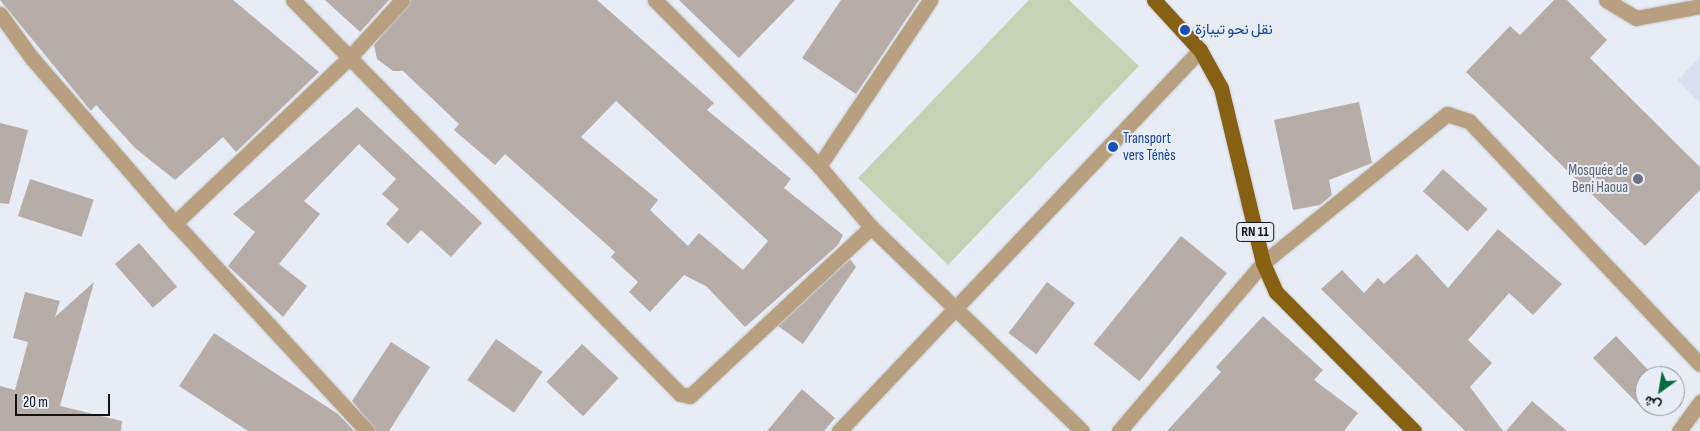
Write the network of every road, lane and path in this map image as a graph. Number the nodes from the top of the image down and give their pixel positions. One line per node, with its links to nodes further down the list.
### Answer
1 (293, 0): 10 (street)
2 (402, 0): 10 (street)
3 (655, 0): 11 (street)
4 (930, 0): 11 (street)
5 (1154, 0): 9 (main road, RN 11)
6 (1606, 0): 7 (street)
7 (1700, 6)
8 (0, 14): 12 (street)
9 (1200, 50): 14 (main road, RN 11); 15 (street)
10 (350, 57): 12 (street); 13 (street)
11 (819, 166): 13 (street)
12 (175, 223): 19 (street)
13 (872, 227): 15 (street)
14 (1263, 263): 16 (street); 22 (street); 23 (main road, RN 11)
15 (955, 311): 20 (street); 21 (street)
16 (1700, 364)
17 (1700, 402): 18 (street)
18 (1684, 429)
19 (367, 431)
20 (839, 431)
21 (1082, 431)
22 (1119, 431)
23 (1414, 431)

